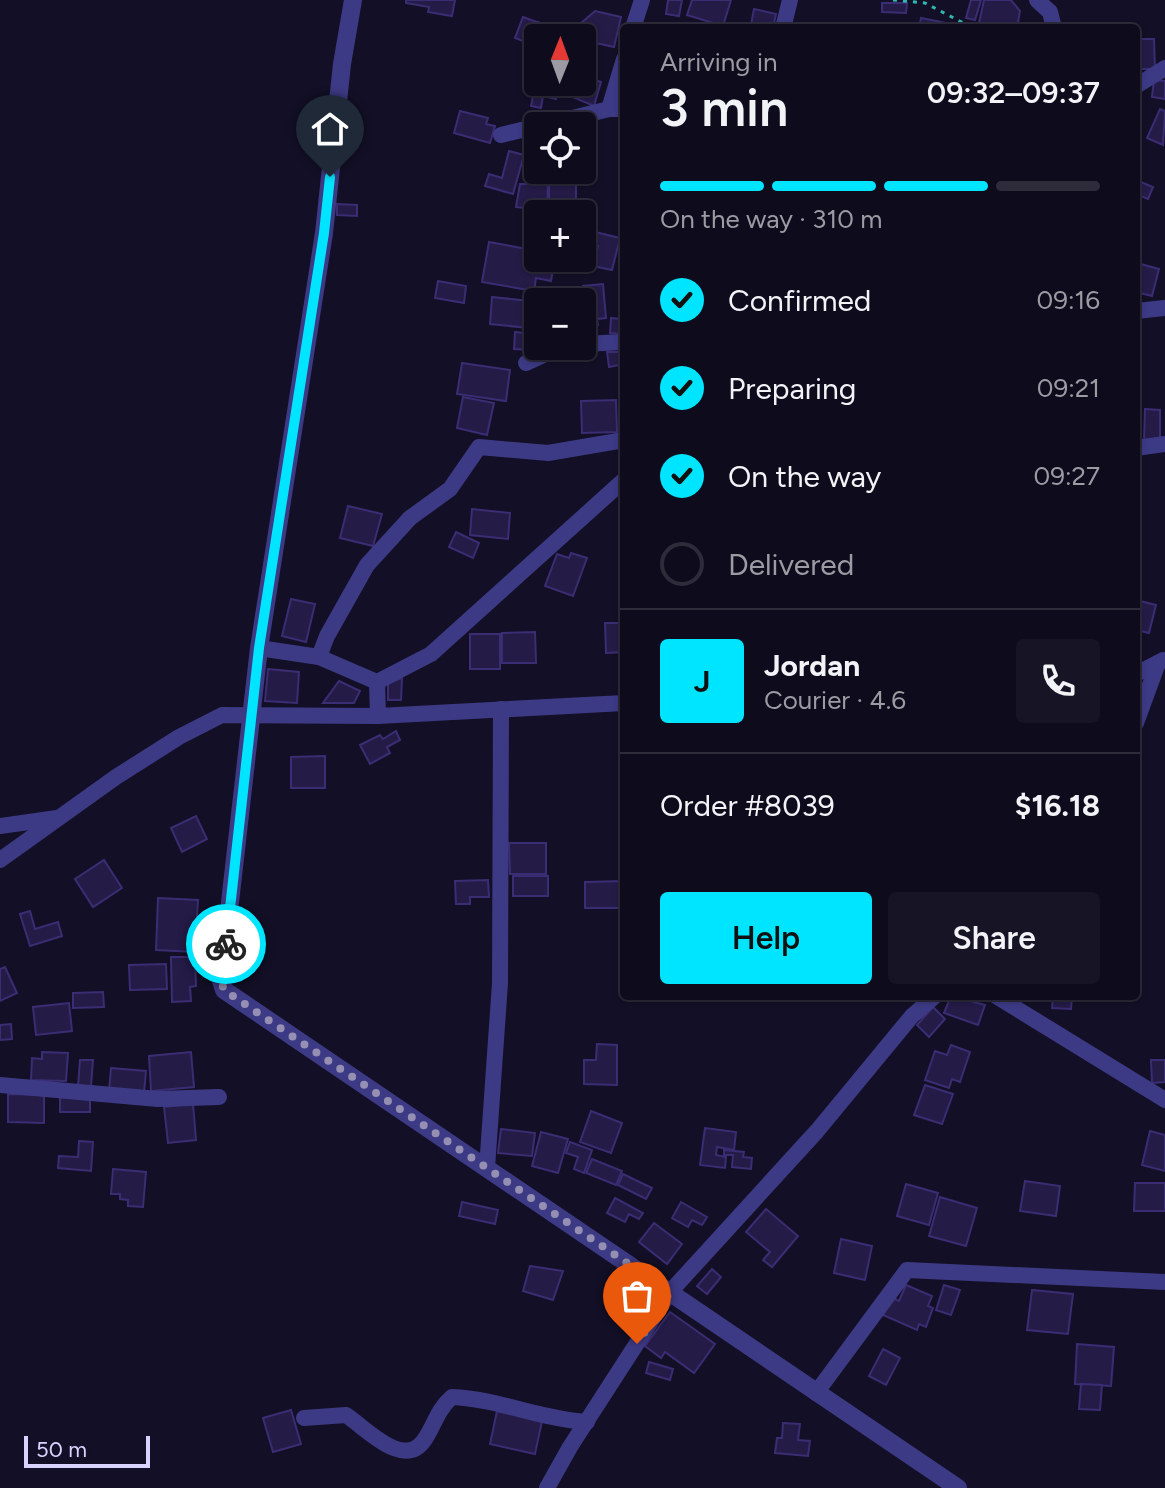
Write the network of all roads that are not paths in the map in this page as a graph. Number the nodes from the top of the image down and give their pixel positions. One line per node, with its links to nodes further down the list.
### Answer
1 (353, 0): 25 (street)
2 (642, 0): 5 (street)
3 (790, 0): 6 (street)
4 (1037, 0): 7 (street)
5 (634, 24)
6 (784, 24)
7 (1053, 24)
8 (1165, 68): 9 (street)
9 (1140, 84)
10 (620, 88): 11 (street)
11 (617, 109): 12 (street)
12 (596, 114)
13 (524, 130): 14 (street)
14 (501, 135)
15 (1165, 308): 16 (street)
16 (1140, 311)
17 (620, 342): 18 (street)
18 (596, 343)
19 (533, 360): 20 (street)
20 (526, 363)
21 (620, 441): 26 (street)
22 (1165, 444): 23 (street)
23 (1140, 447)
24 (620, 484): 29 (street)
25 (259, 648): 26 (street); 34 (street)
26 (319, 657): 29 (street)
27 (1161, 661): 28 (street); 32 (street)
28 (1140, 672)
29 (377, 682): 33 (street)
30 (620, 703): 31 (street)
31 (501, 709): 33 (street); 43 (street)
32 (1140, 713)
33 (378, 716): 34 (street)
34 (252, 717): 35 (street); 43 (street)
35 (62, 817): 36 (street); 37 (street)
36 (0, 826)
37 (0, 860)
38 (930, 1000): 45 (street)
39 (1002, 1000): 42 (street)
40 (0, 1085): 41 (street)
41 (219, 1097)
42 (1165, 1100)
43 (487, 1168): 45 (street)
44 (1165, 1282): 46 (street)
45 (670, 1292): 46 (street); 48 (street)
46 (816, 1393): 50 (street)
47 (304, 1418): 48 (street)
48 (587, 1422): 49 (street)
49 (547, 1488)
50 (958, 1488)

